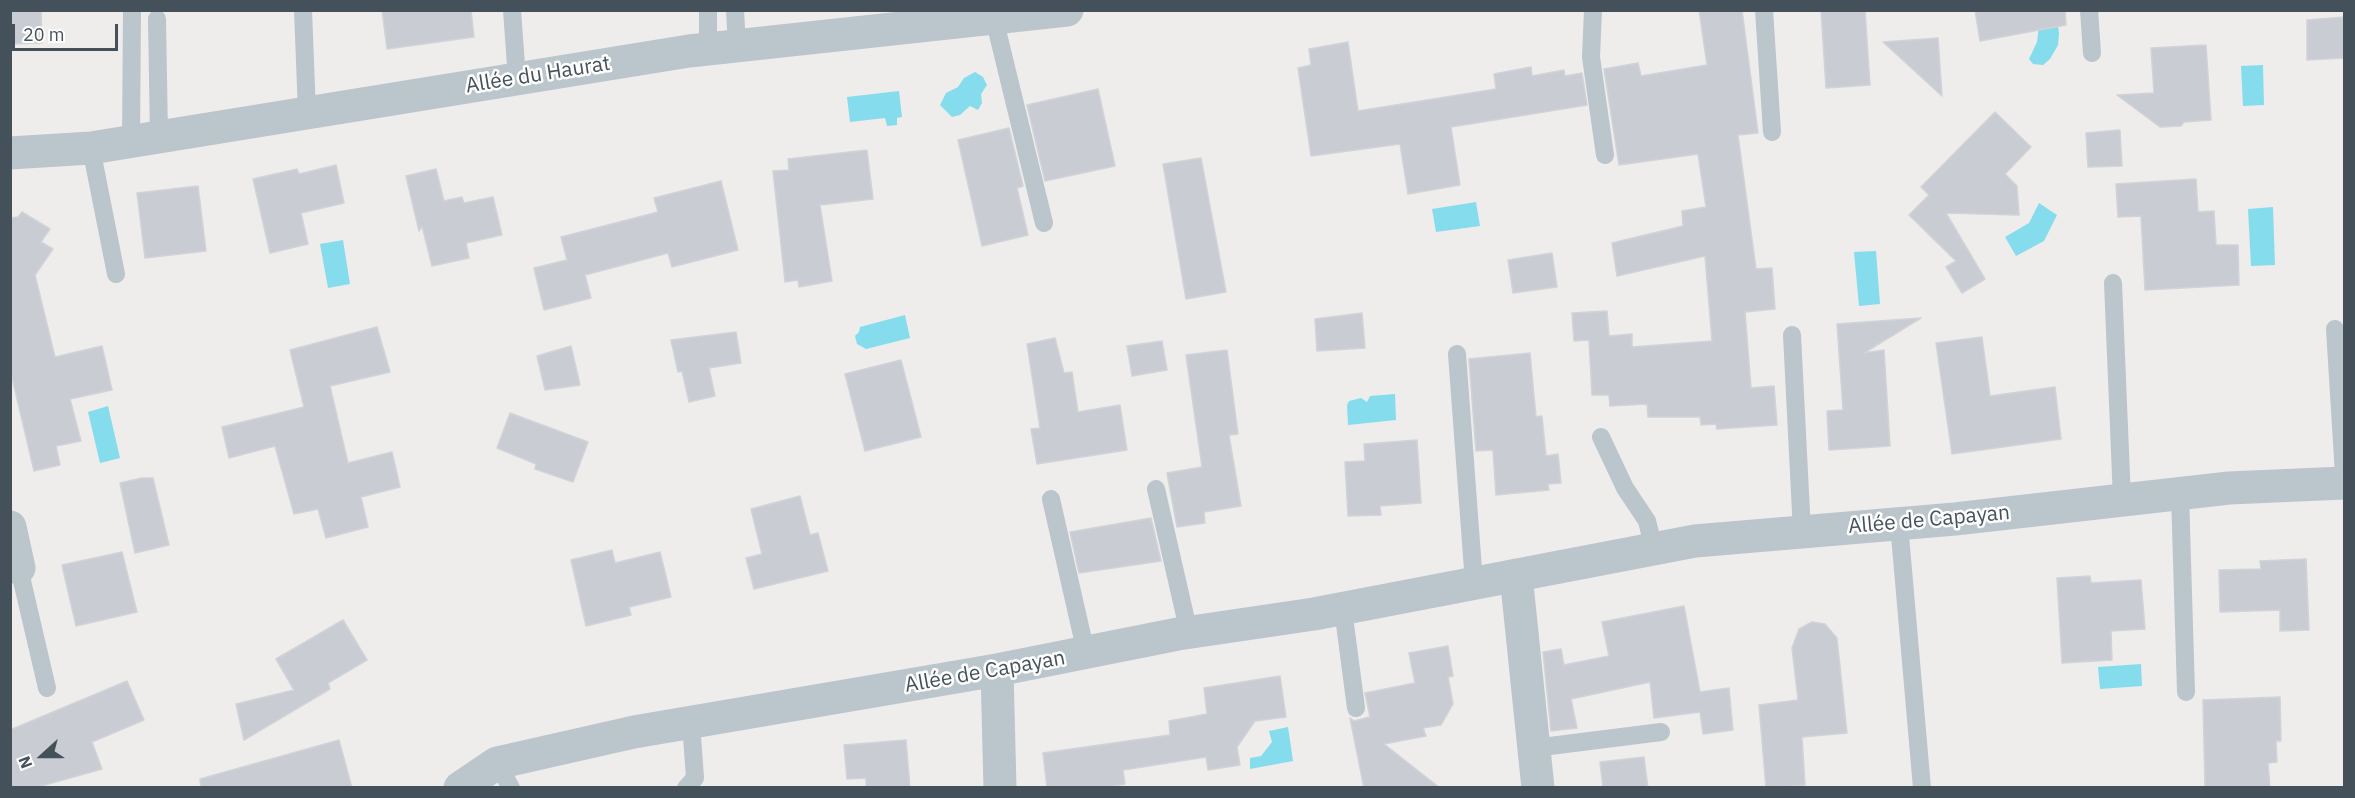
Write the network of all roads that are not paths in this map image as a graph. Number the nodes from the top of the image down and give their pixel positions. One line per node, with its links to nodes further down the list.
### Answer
1 (132, 10): 17 (lane)
2 (303, 10): 15 (lane)
3 (512, 10): 14 (lane)
4 (708, 10): 12 (lane)
5 (735, 10): 12 (lane)
6 (1067, 10): 11 (street, Allée du Haurat)
7 (1593, 10): 20 (lane)
8 (1764, 10): 16 (lane)
9 (2089, 10): 13 (lane)
10 (157, 18): 17 (lane)
11 (994, 18): 12 (street, Allée du Haurat); 21 (lane)
12 (723, 47): 14 (street, Allée du Haurat)
13 (2092, 53)
14 (517, 79): 15 (street, Allée du Haurat)
15 (307, 113): 17 (street, Allée du Haurat)
16 (1772, 132)
17 (145, 139): 18 (street, Allée du Haurat)
18 (91, 148): 19 (street, Allée du Haurat); 22 (lane)
19 (10, 153)
20 (1605, 155)
21 (1044, 223)
22 (116, 274)
23 (2113, 283): 33 (lane)
24 (2335, 329): 28 (lane)
25 (1792, 335): 36 (lane)
26 (1457, 354): 40 (lane)
27 (1601, 437): 37 (lane)
28 (2344, 475)
29 (2344, 483): 31 (street, Allée de Capayan)
30 (1156, 489): 42 (lane)
31 (2180, 494): 33 (street, Allée de Capayan); 46 (lane)
32 (1050, 499): 43 (lane)
33 (2122, 500): 34 (street, Allée de Capayan)
34 (1899, 524): 36 (street, Allée de Capayan); 56 (lane)
35 (10, 527): 38 (street)
36 (1803, 532): 37 (street, Allée de Capayan)
37 (1654, 549): 39 (street, Allée de Capayan)
38 (19, 568): 45 (lane)
39 (1516, 575): 40 (street, Allée de Capayan); 50 (street)
40 (1474, 583): 41 (street, Allée de Capayan)
41 (1343, 609): 42 (street, Allée de Capayan); 47 (lane)
42 (1189, 633): 43 (street, Allée de Capayan)
43 (1086, 653): 44 (street, Allée de Capayan)
44 (997, 670): 48 (street, Allée de Capayan); 54 (street)
45 (47, 688)
46 (2186, 692)
47 (1356, 708)
48 (691, 723): 51 (street, Allée de Capayan); 53 (lane)
49 (1661, 732): 50 (lane)
50 (1534, 748): 55 (street)
51 (504, 775): 52 (street, Allée de Capayan)
52 (460, 788)
53 (686, 788)
54 (1000, 788)
55 (1538, 788)
56 (1922, 788)

